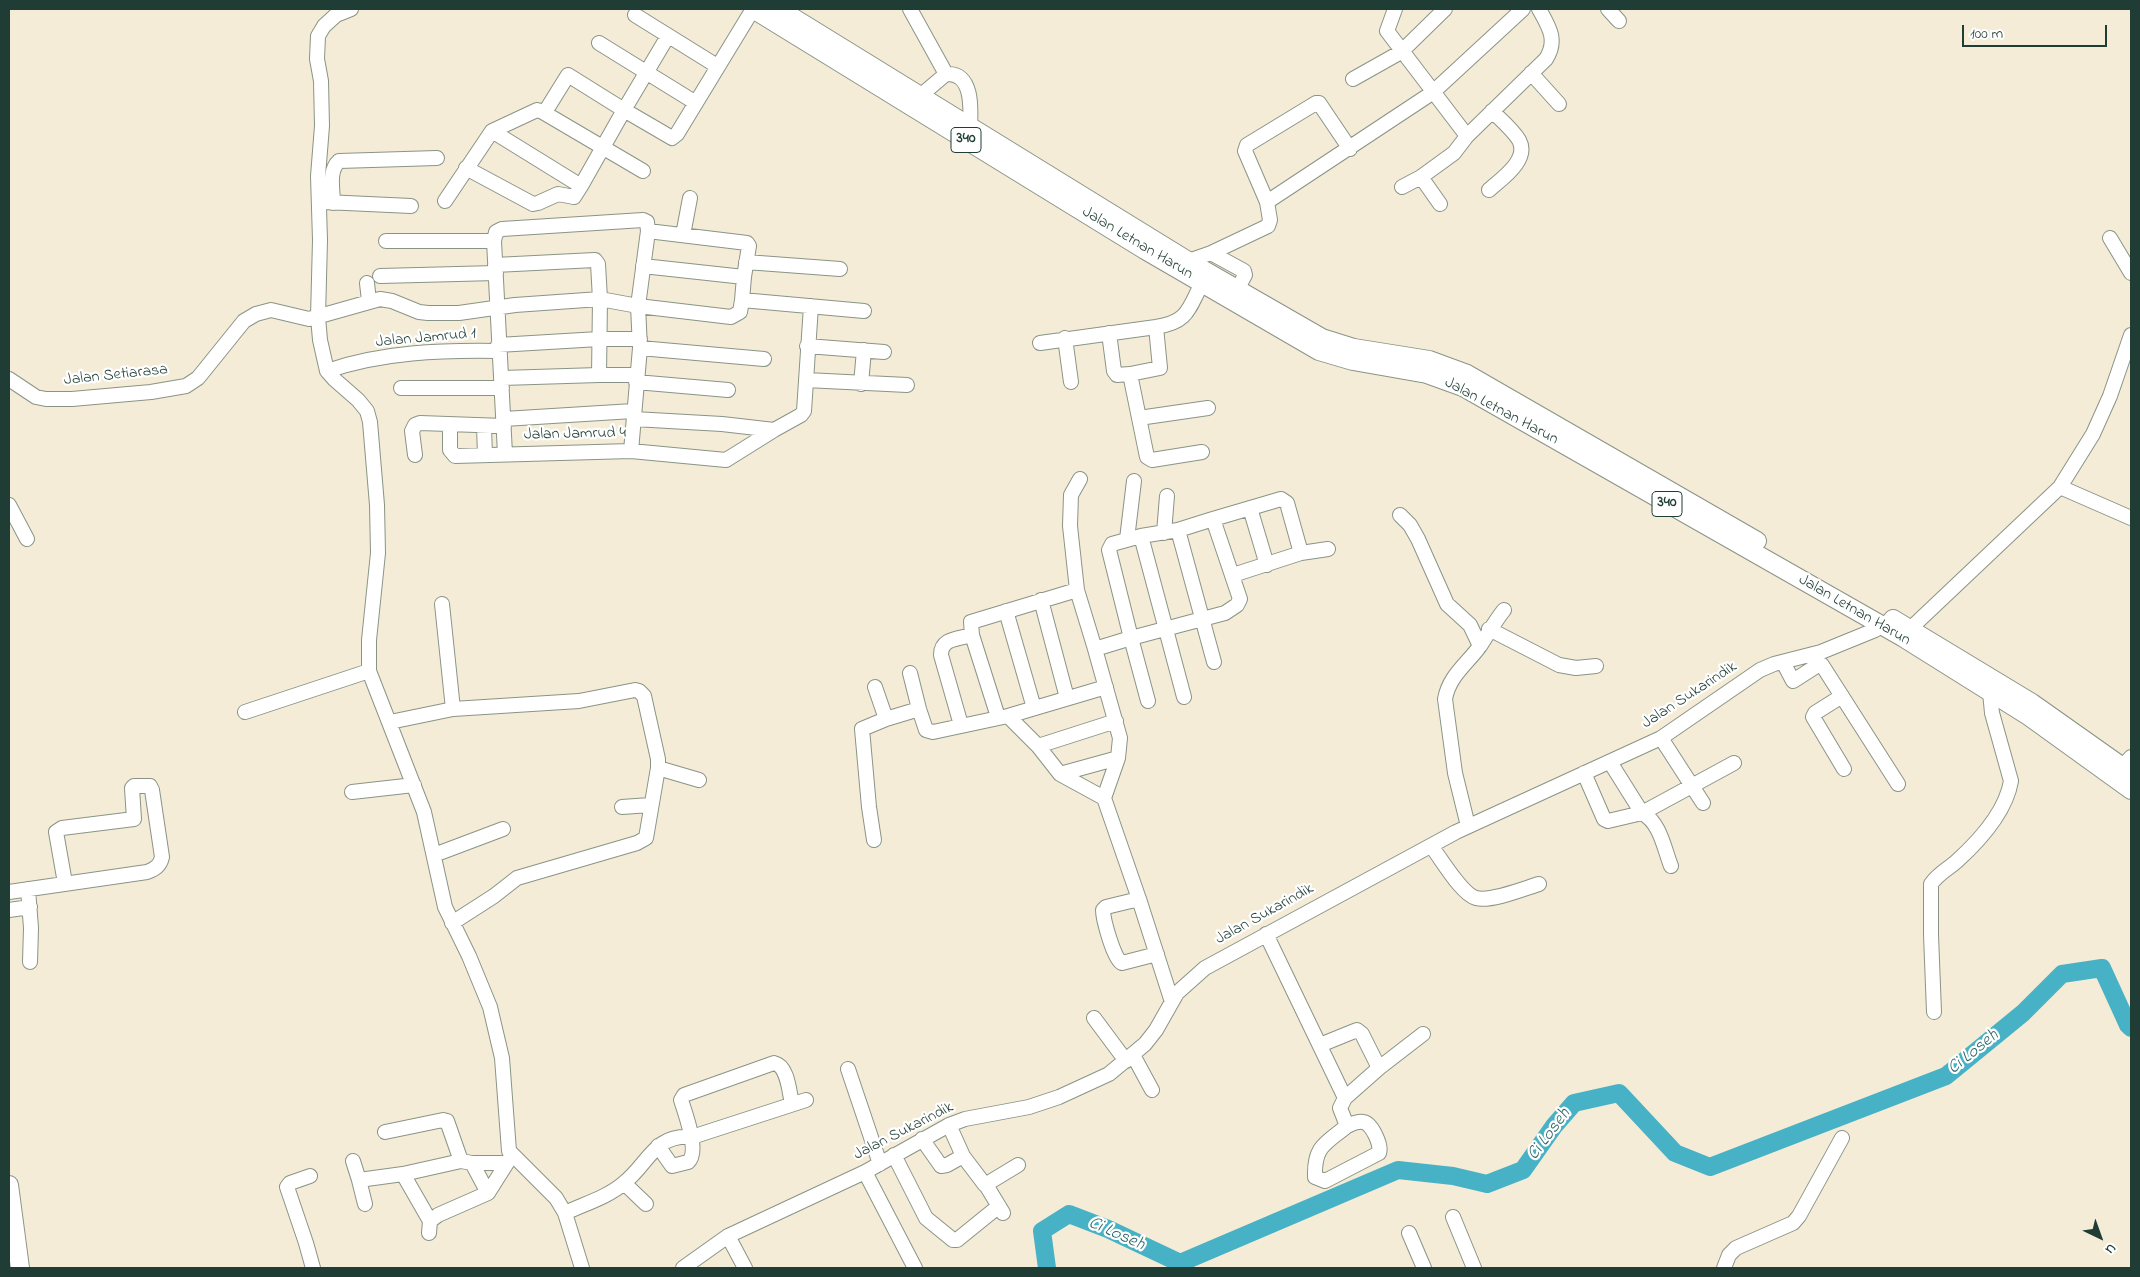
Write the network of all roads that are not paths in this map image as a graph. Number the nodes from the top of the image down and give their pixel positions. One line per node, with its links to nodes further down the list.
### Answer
1 (351, 9): 40 (street)
2 (753, 9): 15 (street); 28 (main road, Jalan Letnan Harun / 340)
3 (779, 9): 21 (main road, Jalan Letnan Harun / 340)
4 (910, 9): 18 (street)
5 (1395, 9): 14 (street)
6 (1445, 9): 14 (street)
7 (1523, 9): 20 (street)
8 (1540, 9): 17 (street)
9 (1608, 9): 11 (street)
10 (635, 15): 12 (street)
11 (1619, 21)
12 (668, 36): 15 (street); 16 (street)
13 (599, 43): 16 (street)
14 (1401, 52): 19 (street); 20 (street)
15 (717, 66): 22 (street)
16 (646, 73): 22 (street); 24 (street)
17 (1531, 73): 23 (street); 25 (street)
18 (946, 74): 21 (street); 28 (street)
19 (1354, 79)
20 (1432, 93): 29 (street); 31 (street)
21 (920, 96): 28 (main road, Jalan Letnan Harun / 340)
22 (696, 103): 24 (street)
23 (1559, 104)
24 (624, 110): 26 (street); 30 (street)
25 (1492, 111): 29 (street); 38 (street)
26 (545, 112): 27 (street); 30 (street)
27 (492, 131): 33 (street); 36 (street)
28 (974, 135): 53 (main road, Jalan Letnan Harun / 340)
29 (1467, 136): 35 (street)
30 (604, 147): 34 (street); 36 (street)
31 (1350, 149): 42 (street); 42 (street)
32 (437, 158): 43 (street)
33 (466, 168): 36 (street); 41 (street)
34 (643, 171)
35 (1421, 177): 37 (street); 44 (street)
36 (581, 186)
37 (1402, 187)
38 (1489, 190)
39 (690, 198): 47 (street)
40 (318, 201): 43 (street); 70 (street)
41 (445, 201)
42 (1267, 202): 51 (street)
43 (333, 203): 45 (street)
44 (1440, 204)
45 (411, 206)
46 (648, 231): 47 (street); 50 (street); 54 (street)
47 (683, 235): 52 (street)
48 (2110, 238): 57 (street)
49 (386, 241): 50 (street)
50 (494, 241): 55 (street)
51 (1211, 253): 53 (street); 62 (street)
52 (746, 262): 56 (street); 59 (street)
53 (1184, 265): 61 (main road, Jalan Letnan Harun / 340); 62 (main road, Jalan Letnan Harun / 340)
54 (643, 266): 59 (street); 66 (street)
55 (495, 269): 58 (street); 63 (street); 68 (street)
56 (840, 269)
57 (2131, 273)
58 (380, 276)
59 (744, 277): 64 (street)
60 (367, 283): 65 (street)
61 (1202, 283): 71 (street); 111 (main road, Jalan Letnan Harun / 340)
62 (1238, 288): 111 (main road, Jalan Letnan Harun / 340)
63 (600, 299): 66 (street, Jalan Setiarasa); 68 (street, Jalan Setiarasa); 75 (street)
64 (742, 300): 66 (street, Jalan Setiarasa); 67 (street)
65 (369, 301): 68 (street, Jalan Setiarasa); 70 (street, Jalan Setiarasa)
66 (638, 306): 76 (street)
67 (811, 306): 69 (street); 78 (street)
68 (498, 307): 79 (street)
69 (864, 311)
70 (318, 317): 83 (street); 87 (street, Jalan Setiarasa)
71 (1156, 327): 72 (street); 84 (street)
72 (1109, 333): 74 (street); 84 (street)
73 (2131, 335): 109 (street)
74 (1065, 338): 77 (street); 89 (street)
75 (599, 339): 76 (street, Jalan Jamrud 1); 79 (street, Jalan Jamrud 1); 85 (street)
76 (640, 343): 82 (street, Jalan Jamrud 1); 86 (street)
77 (1040, 343)
78 (807, 346): 80 (street); 88 (street)
79 (498, 348): 83 (street, Jalan Jamrud 1); 90 (street)
80 (864, 350): 81 (street); 91 (street)
81 (884, 352)
82 (764, 359)
83 (327, 371): 142 (street)
84 (1130, 374): 97 (street)
85 (598, 375): 86 (street); 90 (street)
86 (636, 378): 94 (street); 96 (street)
87 (9, 379)
88 (806, 380): 91 (street); 101 (street)
89 (1071, 382)
90 (502, 383): 93 (street); 98 (street)
91 (861, 384): 92 (street)
92 (907, 385)
93 (401, 388)
94 (728, 390)
95 (1208, 408): 97 (street)
96 (634, 415): 98 (street); 101 (street); 102 (street)
97 (1140, 418): 103 (street)
98 (504, 422): 100 (street); 104 (street)
99 (450, 425): 100 (street); 105 (street); 106 (street, Jalan Jamrud 4)
100 (484, 426): 106 (street)
101 (774, 430): 102 (street, Jalan Jamrud 4)
102 (631, 451): 104 (street, Jalan Jamrud 4)
103 (1202, 452)
104 (505, 454): 106 (street, Jalan Jamrud 4)
105 (415, 455)
106 (486, 455)
107 (1080, 479): 125 (street)
108 (1134, 481): 119 (street)
109 (2060, 487): 115 (street); 134 (street)
110 (1167, 496): 118 (street)
111 (1665, 496): 131 (main road, Jalan Letnan Harun / 340)
112 (9, 505): 120 (street)
113 (1250, 508): 116 (street); 122 (street); 123 (street)
114 (1400, 515): 137 (street)
115 (2131, 518)
116 (1213, 519): 117 (street); 124 (street)
117 (1178, 530): 118 (street); 130 (street)
118 (1164, 533): 119 (street)
119 (1134, 538): 132 (street); 136 (street)
120 (27, 539)
121 (1328, 549): 122 (street)
122 (1301, 553): 123 (street)
123 (1267, 565): 124 (street)
124 (1233, 575): 130 (street)
125 (1077, 590): 126 (street); 138 (street)
126 (1041, 600): 128 (street); 149 (street)
127 (442, 604): 152 (street)
128 (1006, 610): 135 (street); 151 (street)
129 (1504, 610): 133 (street)
130 (1201, 619): 132 (street); 139 (street)
131 (1887, 622): 134 (main road, Jalan Letnan Harun / 340); 140 (street, Jalan Sukarindik)
132 (1164, 628): 136 (street); 148 (street)
133 (1489, 629): 137 (street); 141 (street)
134 (1907, 633): 146 (main road, Jalan Letnan Harun / 340); 165 (main road, Jalan Letnan Harun / 340)
135 (972, 635): 155 (street); 159 (street)
136 (1131, 638): 138 (street); 150 (street)
137 (1480, 646): 183 (street)
138 (1095, 649): 145 (street)
139 (1214, 662)
140 (1783, 662): 147 (street); 160 (street, Jalan Sukarindik)
141 (1596, 666)
142 (369, 671): 154 (street); 158 (street)
143 (910, 673): 153 (street)
144 (875, 687): 156 (street)
145 (1106, 687): 149 (street); 157 (street)
146 (1990, 692): 174 (main road, Jalan Letnan Harun / 340); 201 (street)
147 (1842, 696): 167 (street); 171 (street)
148 (1184, 697)
149 (1067, 698): 151 (street)
150 (1148, 701)
151 (1034, 708): 155 (street)
152 (453, 709): 158 (street); 166 (street)
153 (918, 709): 156 (street); 159 (street)
154 (245, 712)
155 (1003, 716): 159 (street); 161 (street)
156 (886, 719): 185 (street)
157 (1116, 721): 161 (street); 162 (street)
158 (390, 722): 172 (street)
159 (961, 726)
160 (1661, 738): 163 (street, Jalan Sukarindik); 173 (street)
161 (1038, 746): 169 (street)
162 (1118, 758): 169 (street); 176 (street)
163 (1610, 762): 168 (street, Jalan Sukarindik); 180 (street)
164 (1734, 762): 173 (street)
165 (2128, 766)
166 (658, 768): 170 (street); 178 (street)
167 (1844, 769)
168 (1584, 773): 180 (street); 183 (street, Jalan Sukarindik)
169 (1060, 774): 176 (street)
170 (699, 780)
171 (1898, 784)
172 (414, 785): 175 (street); 187 (street)
173 (1694, 786): 177 (street); 180 (street)
174 (2131, 790)
175 (352, 792)
176 (1104, 798): 193 (street)
177 (1702, 803)
178 (650, 805): 179 (street); 196 (street)
179 (622, 807)
180 (1642, 813): 188 (street)
181 (155, 818): 182 (street); 182 (street); 189 (street)
182 (134, 819): 189 (street)
183 (1468, 826): 186 (street, Jalan Sukarindik)
184 (503, 829): 187 (street)
185 (874, 840)
186 (1431, 846): 190 (street); 197 (street, Jalan Sukarindik)
187 (434, 855): 196 (street)
188 (1671, 866)
189 (65, 883): 191 (street)
190 (1539, 884)
191 (28, 889): 192 (street); 194 (street)
192 (9, 892)
193 (1139, 898): 198 (street); 198 (street)
194 (30, 907): 195 (street); 199 (street)
195 (9, 910)
196 (452, 923): 219 (street)
197 (1266, 934): 200 (street, Jalan Sukarindik); 204 (street)
198 (1157, 954): 200 (street)
199 (30, 962)
200 (1172, 1002): 205 (street, Jalan Sukarindik)
201 (1934, 1012)
202 (1094, 1018): 205 (street)
203 (1423, 1034): 206 (street)
204 (1320, 1045): 206 (street); 209 (street)
205 (1130, 1058): 208 (street); 210 (street, Jalan Sukarindik)
206 (1379, 1068): 209 (street)
207 (848, 1069): 222 (street)
208 (1152, 1090)
209 (1345, 1098): 211 (street)
210 (949, 1124): 215 (street, Jalan Sukarindik); 218 (street)
211 (1347, 1126): 211 (street)
212 (385, 1132): 221 (street)
213 (692, 1137): 213 (street); 216 (street); 216 (street)
214 (1842, 1138): 246 (street)
215 (922, 1139): 217 (street, Jalan Sukarindik); 218 (street)
216 (658, 1146): 228 (street)
217 (894, 1155): 222 (street, Jalan Sukarindik); 230 (street)
218 (963, 1156): 230 (street)
219 (509, 1159): 221 (street); 231 (street); 234 (street)
220 (353, 1161): 227 (street)
221 (466, 1162): 225 (street); 231 (street)
222 (880, 1164): 224 (street, Jalan Sukarindik)
223 (1018, 1165): 230 (street)
224 (865, 1172): 237 (street, Jalan Sukarindik); 243 (street)
225 (404, 1174): 227 (street); 231 (street)
226 (310, 1176): 239 (street)
227 (359, 1180): 232 (street)
228 (624, 1184): 233 (street); 234 (street)
229 (9, 1185): 238 (main road)
230 (986, 1185)
231 (488, 1193)
232 (365, 1204)
233 (646, 1204)
234 (565, 1213): 240 (street)
235 (1453, 1217): 245 (street)
236 (1409, 1233): 244 (street)
237 (728, 1236): 241 (street, Jalan Sukarindik); 242 (street)
238 (20, 1268)
239 (312, 1268)
240 (582, 1268)
241 (683, 1268)
242 (745, 1268)
243 (915, 1268)
244 (1422, 1268)
245 (1474, 1268)
246 (1724, 1268)

